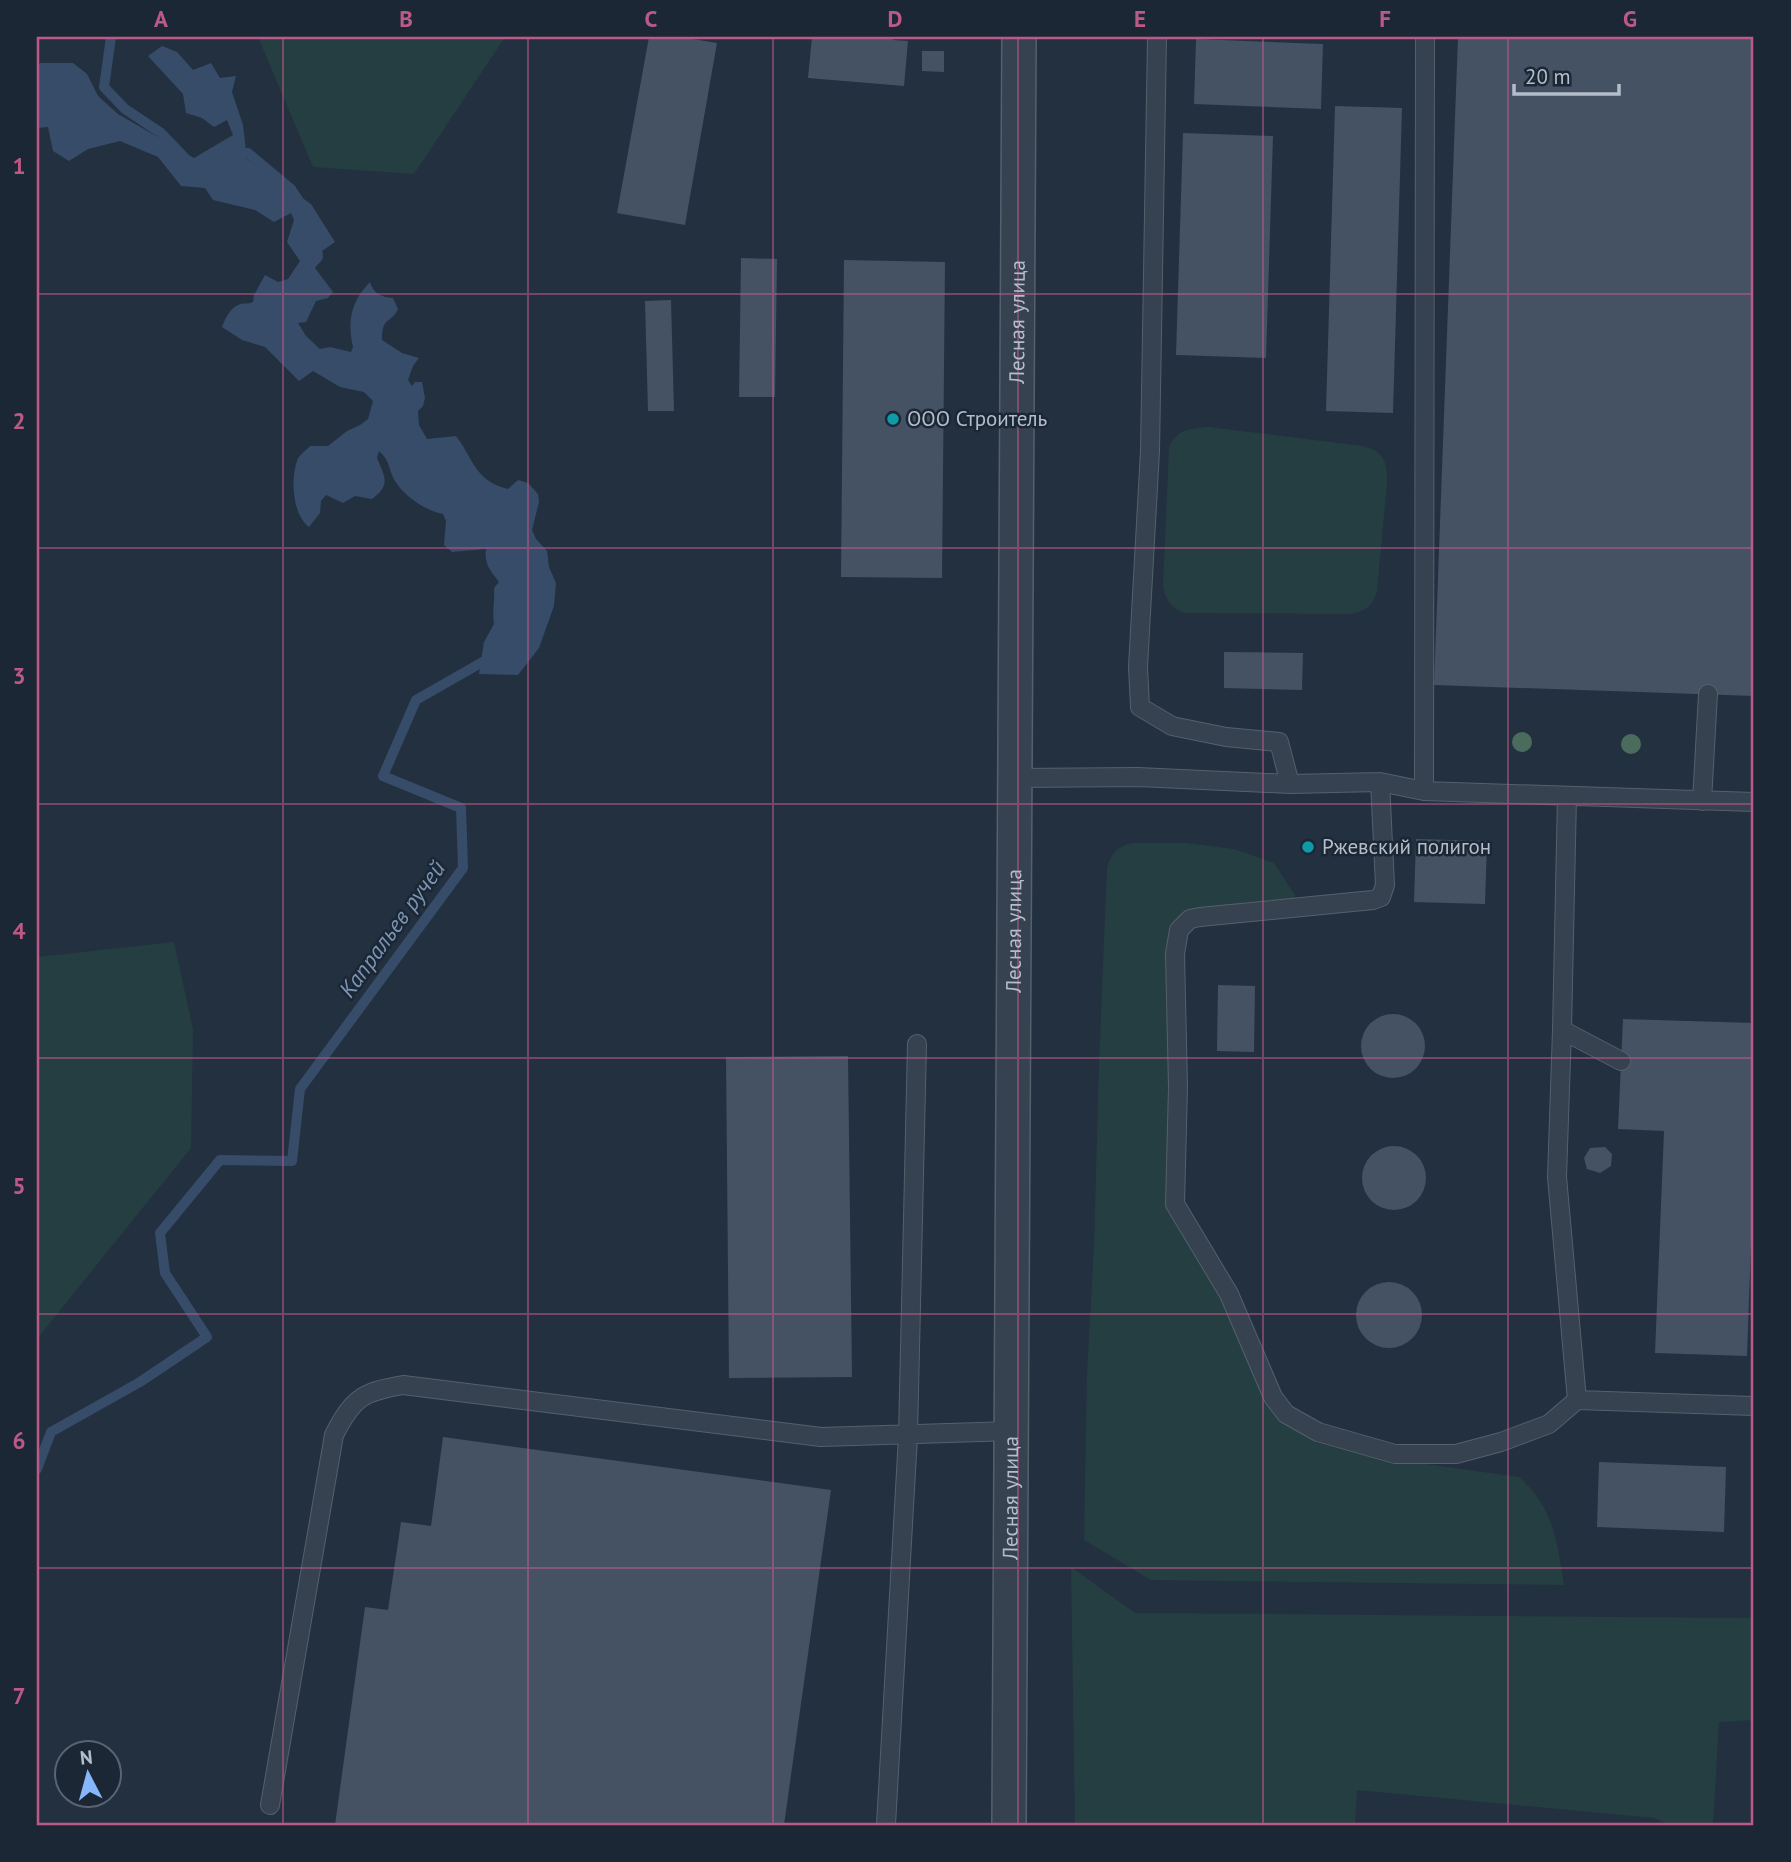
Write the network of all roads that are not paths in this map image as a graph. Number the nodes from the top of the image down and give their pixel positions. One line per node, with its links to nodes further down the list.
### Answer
1 (1018, 37): 5 (street, Лесная улица)
2 (1157, 37): 7 (lane)
3 (1425, 37): 8 (lane)
4 (1707, 694): 10 (lane)
5 (1013, 778): 7 (lane); 17 (street, Лесная улица)
6 (1380, 782): 7 (lane); 8 (lane); 15 (lane)
7 (1290, 784)
8 (1424, 791): 9 (lane)
9 (1567, 796): 10 (lane); 12 (lane)
10 (1702, 801): 11 (lane)
11 (1754, 802)
12 (1562, 1030): 14 (lane); 15 (lane)
13 (918, 1044): 18 (lane)
14 (1621, 1061)
15 (1577, 1400): 16 (lane)
16 (1754, 1406)
17 (1012, 1431): 18 (lane); 21 (street, Лесная улица)
18 (908, 1436): 19 (lane); 20 (lane)
19 (270, 1805)
20 (887, 1825)
21 (1009, 1825)

